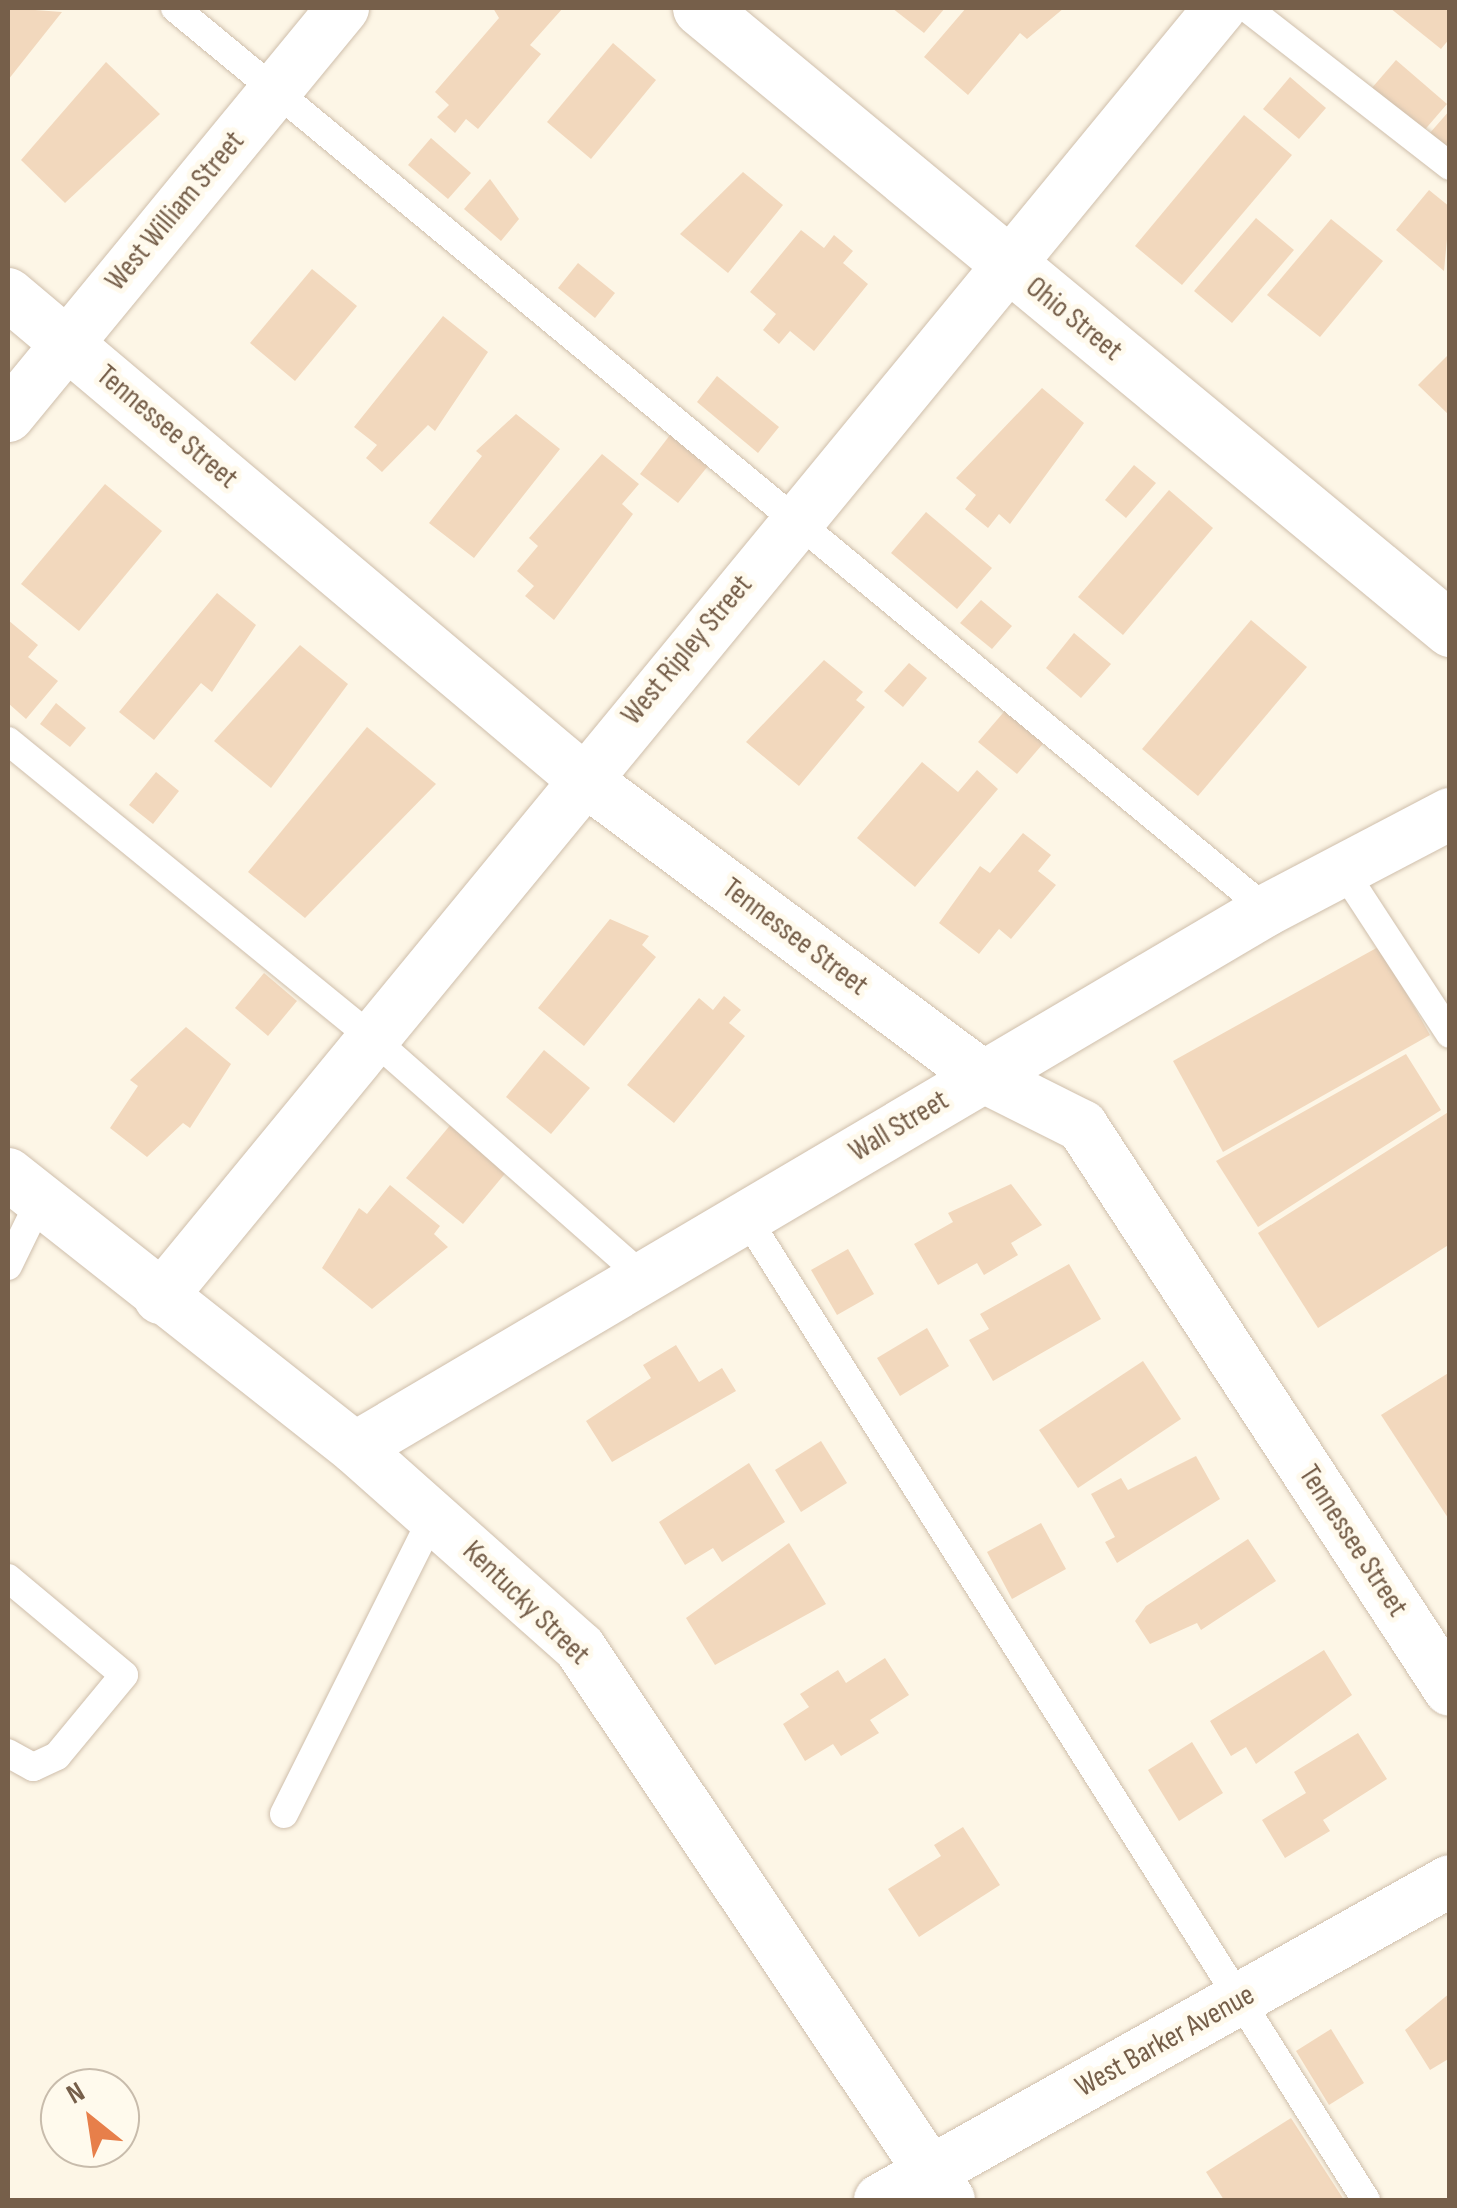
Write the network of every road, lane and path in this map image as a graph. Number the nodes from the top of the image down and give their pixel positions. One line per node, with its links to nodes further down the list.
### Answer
1 (175, 8): 6 (lane)
2 (344, 8): 6 (street, West William Street)
3 (700, 8): 8 (street, Ohio Street)
4 (1220, 8): 8 (street, West Ripley Street)
5 (1248, 8): 7 (lane)
6 (275, 90): 10 (street, West William Street); 12 (lane)
7 (1450, 166)
8 (1010, 267): 12 (street, West Ripley Street); 13 (street, Ohio Street)
9 (8, 294): 10 (street, Tennessee Street)
10 (67, 342): 11 (street, West William Street); 15 (street, Tennessee Street)
11 (8, 416)
12 (796, 521): 15 (street, West Ripley Street); 18 (lane)
13 (1450, 628)
14 (8, 741): 20 (lane)
15 (580, 777): 20 (street, West Ripley Street); 21 (street, Tennessee Street)
16 (1450, 814): 17 (street, Wall Street)
17 (1345, 872): 18 (street, Wall Street); 19 (lane)
18 (1267, 910): 21 (street, Wall Street)
19 (1450, 1034)
20 (371, 1037): 25 (lane); 26 (street, West Ripley Street)
21 (982, 1076): 23 (street, Wall Street); 30 (street, Tennessee Street)
22 (24, 1187): 24 (lane); 26 (street, Kentucky Street)
23 (746, 1217): 25 (street, Wall Street); 34 (lane)
24 (8, 1266)
25 (643, 1277): 27 (street, Wall Street)
26 (160, 1298): 27 (street, Kentucky Street)
27 (355, 1448): 28 (street, Kentucky Street)
28 (434, 1516): 32 (lane); 35 (street, Kentucky Street)
29 (8, 1578): 31 (lane)
30 (1450, 1690)
31 (8, 1754)
32 (284, 1814)
33 (1450, 1880): 34 (street, West Barker Avenue)
34 (1235, 2001): 35 (street, West Barker Avenue); 37 (lane)
35 (940, 2186): 36 (street, West Barker Avenue)
36 (880, 2200)
37 (1366, 2200)

